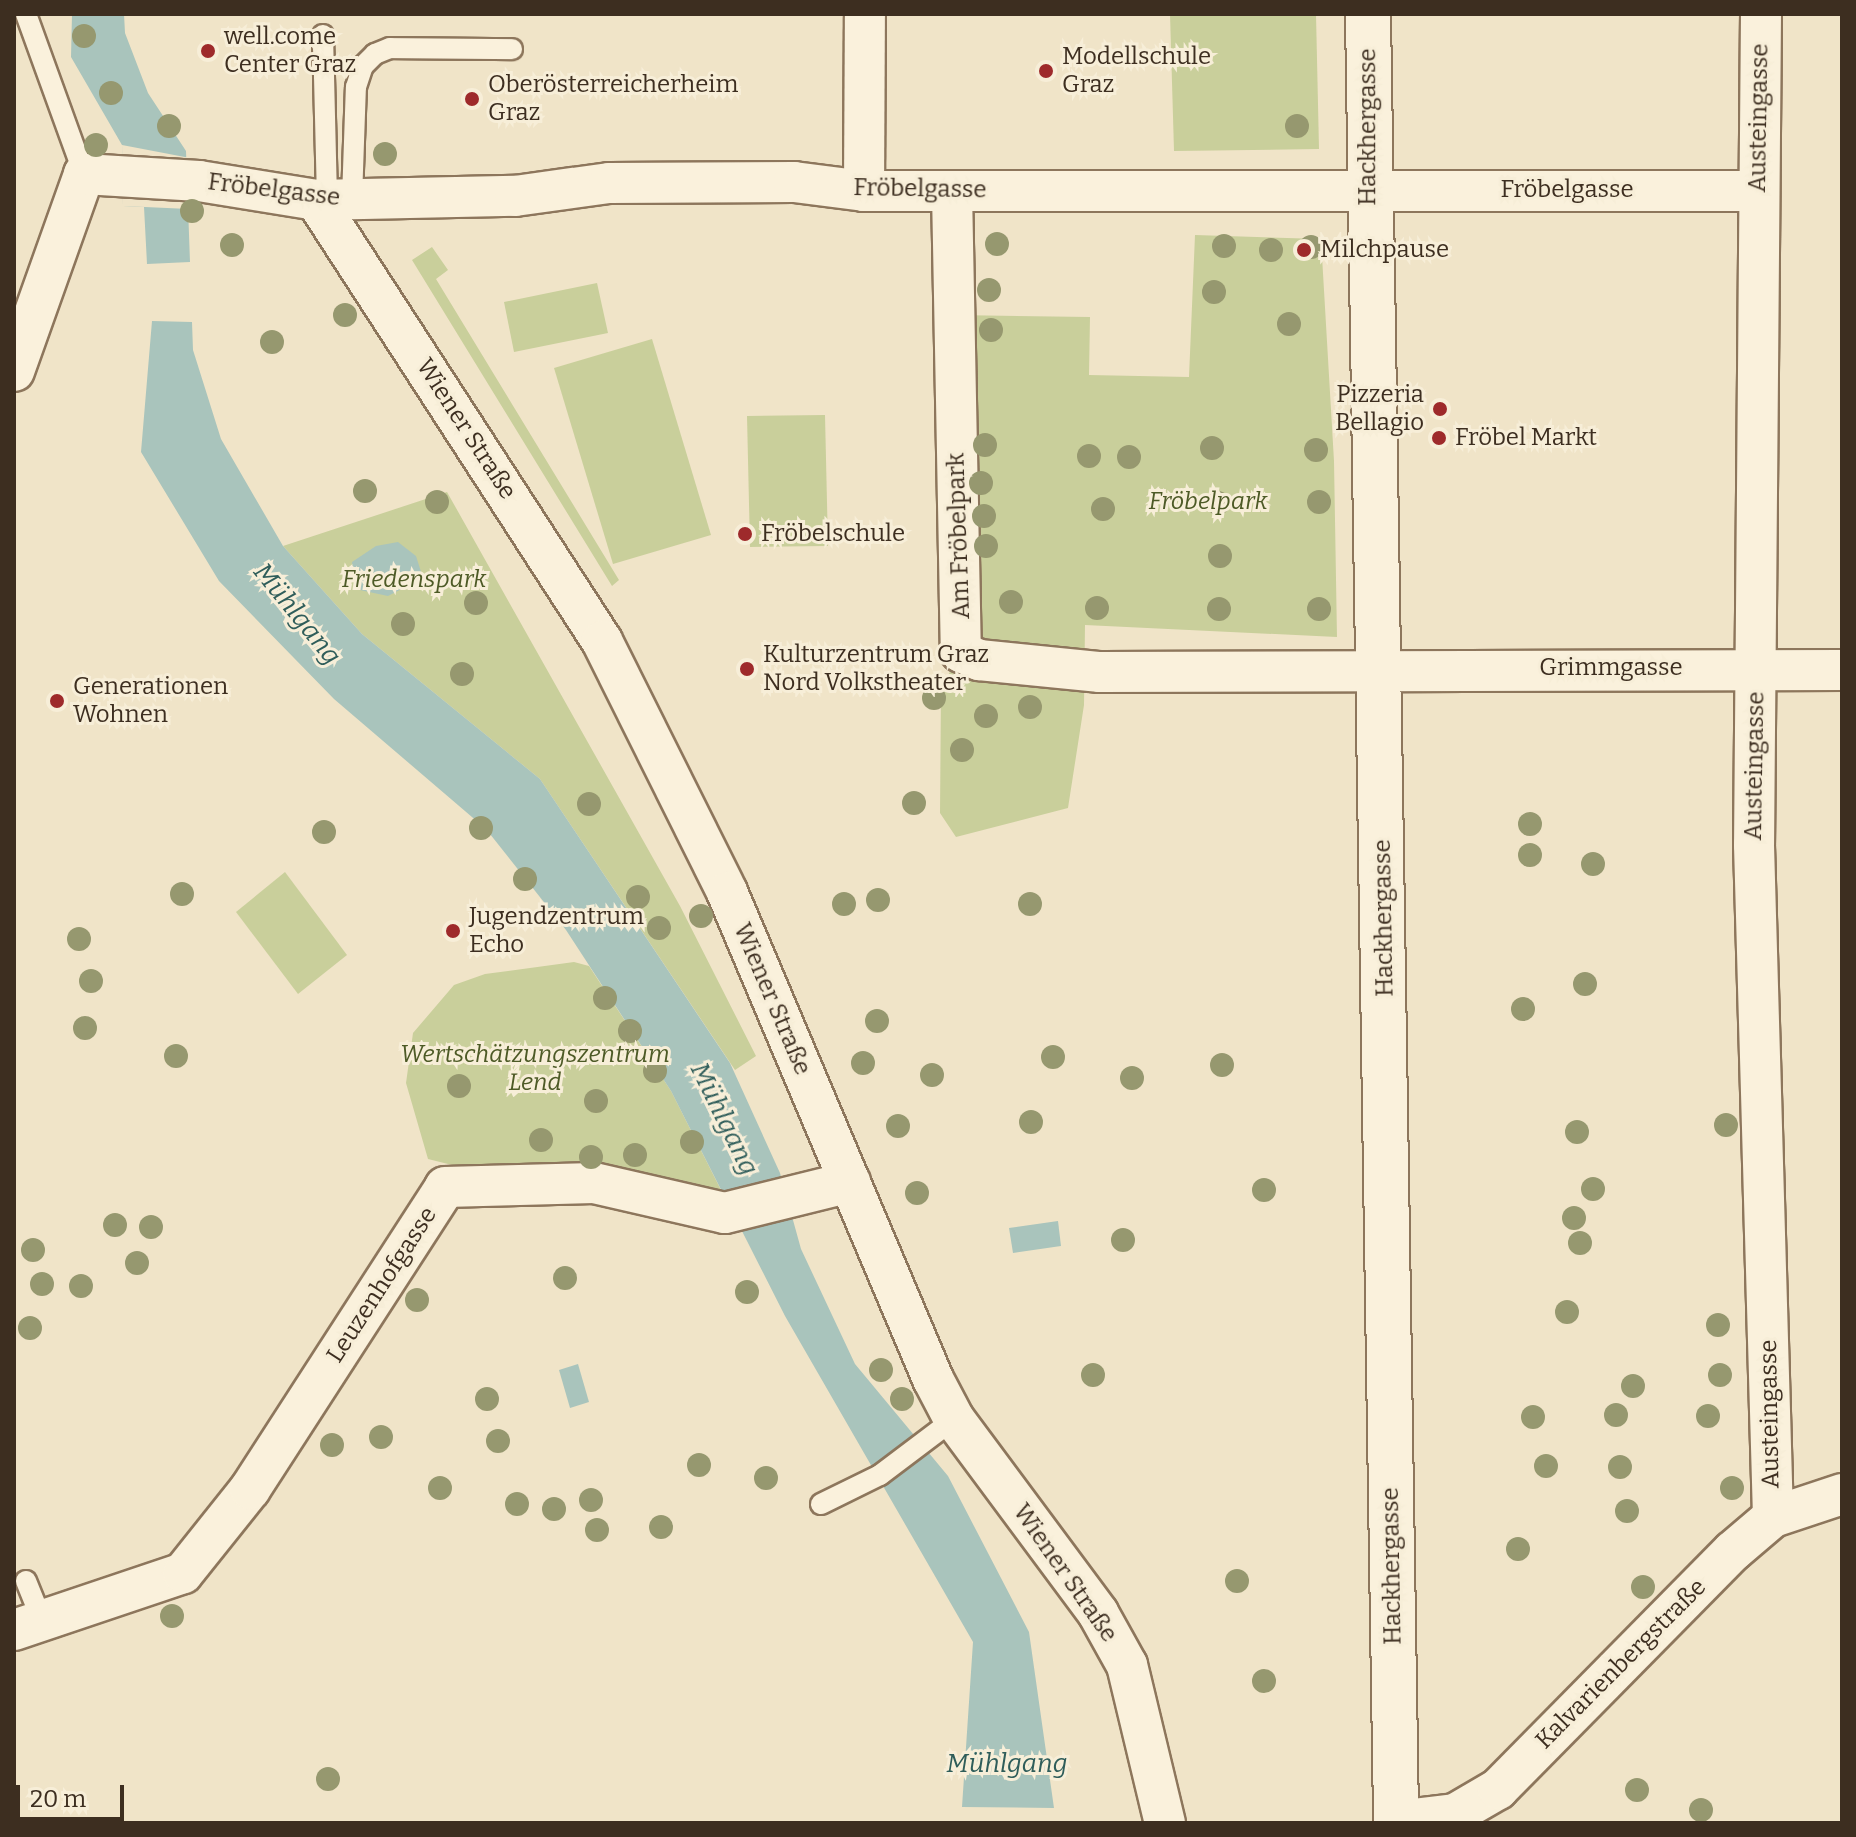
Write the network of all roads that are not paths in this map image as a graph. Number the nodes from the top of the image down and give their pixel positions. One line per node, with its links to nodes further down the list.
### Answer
1 (26, 14): 7 (lane)
2 (865, 14): 9 (street)
3 (1368, 14): 8 (main road, Hackhergasse)
4 (1761, 14): 11 (street, Austeingasse)
5 (323, 35): 12 (lane)
6 (512, 49): 12 (lane)
7 (100, 174): 12 (street, Fröbelgasse); 13 (street)
8 (1368, 189): 10 (street, Fröbelgasse); 11 (street, Fröbelgasse); 14 (main road, Hackhergasse)
9 (864, 191): 10 (street, Fröbelgasse); 12 (street, Fröbelgasse)
10 (952, 191): 14 (street, Am Fröbelpark)
11 (1758, 191): 15 (street, Austeingasse)
12 (332, 199): 17 (street, Wiener Straße)
13 (14, 371)
14 (1380, 668): 15 (street, Grimmgasse); 24 (main road, Hackhergasse)
15 (1757, 669): 16 (street, Grimmgasse); 21 (street, Austeingasse)
16 (1842, 670)
17 (850, 1182): 18 (street, Wiener Straße); 23 (street, Leuzenhofgasse)
18 (939, 1431): 20 (lane); 25 (street, Wiener Straße)
19 (1842, 1494): 21 (street, Kalvarienbergstraße)
20 (821, 1504)
21 (1773, 1517): 24 (street, Kalvarienbergstraße)
22 (26, 1581): 23 (lane)
23 (28, 1626)
24 (1396, 1822)
25 (1165, 1823)

